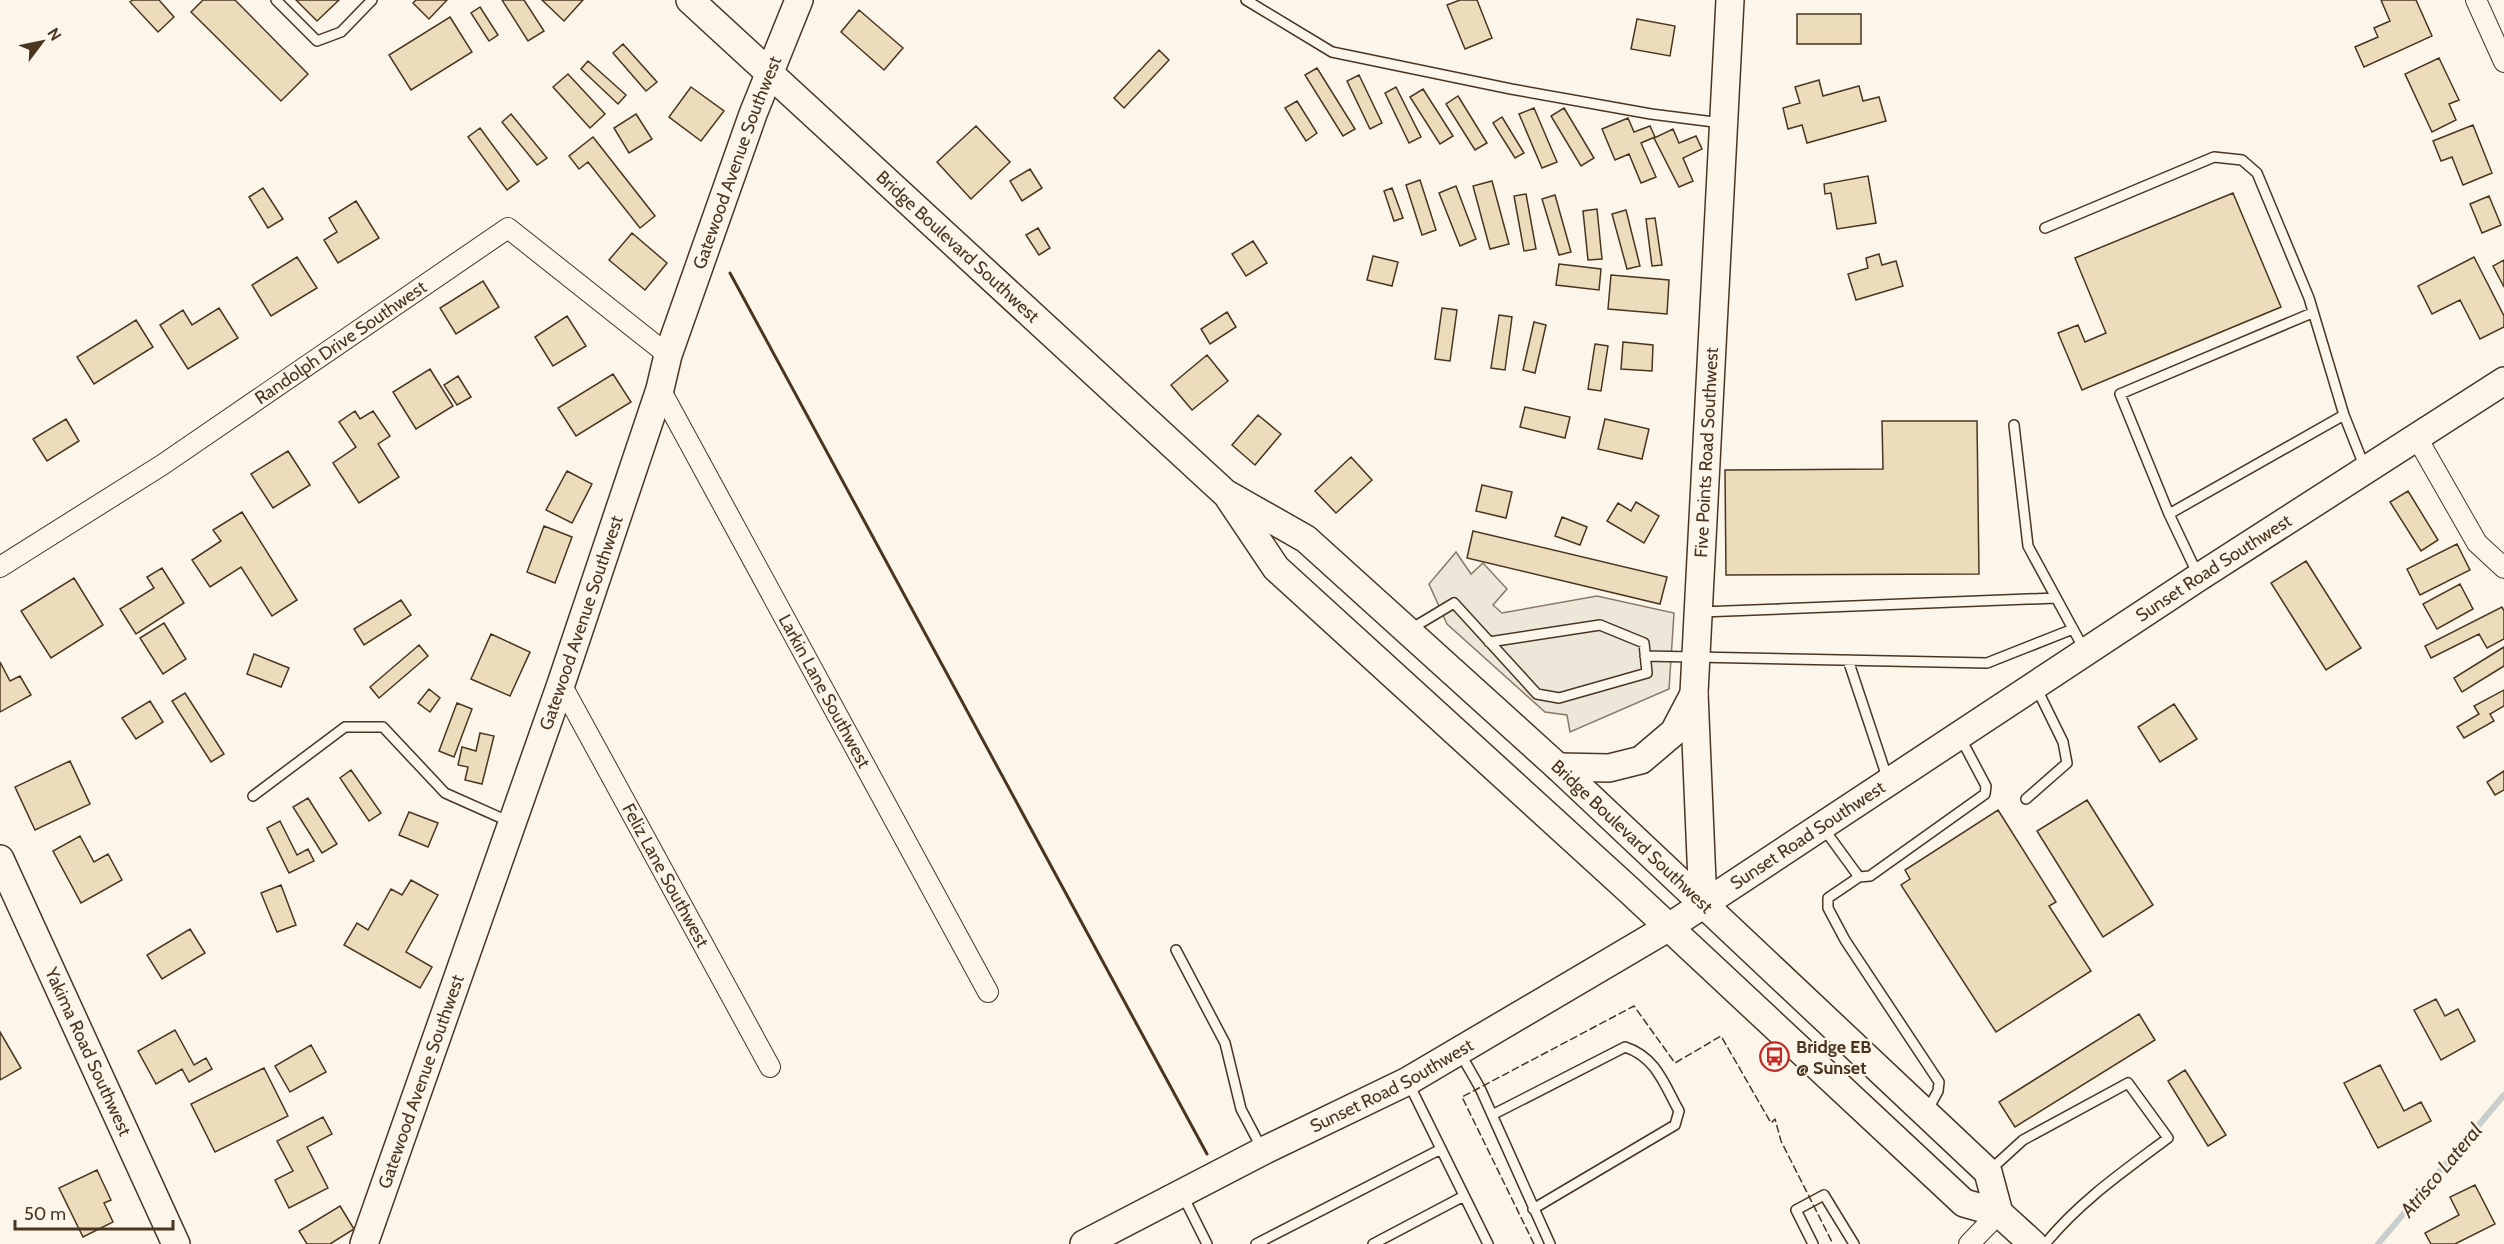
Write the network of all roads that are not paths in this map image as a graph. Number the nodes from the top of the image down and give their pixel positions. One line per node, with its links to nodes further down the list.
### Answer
1 (276, 0): 2 (lane)
2 (372, 0)
3 (690, 0): 9 (street, Bridge Boulevard Southwest)
4 (799, 0): 9 (street, Gatewood Avenue Southwest)
5 (1246, 0): 10 (lane)
6 (1730, 0): 10 (street, Five Points Road Southwest)
7 (2476, 0): 8 (street)
8 (2504, 62)
9 (769, 72): 13 (street, Gatewood Avenue Southwest); 20 (street, Bridge Boulevard Southwest)
10 (1724, 123): 26 (street, Five Points Road Southwest)
11 (2044, 228): 12 (lane)
12 (2312, 313): 16 (lane); 21 (lane)
13 (668, 355): 15 (street, Gatewood Avenue Southwest); 22 (street, Randolph Drive Southwest)
14 (2504, 381): 18 (street, Sunset Road Southwest)
15 (660, 389): 33 (street, Gatewood Avenue Southwest); 48 (street, Larkin Lane Southwest)
16 (2344, 415): 19 (lane); 21 (lane)
17 (2014, 425): 25 (lane)
18 (2417, 438): 19 (street, Sunset Road Southwest); 23 (street)
19 (2366, 471): 24 (street, Sunset Road Southwest)
20 (1225, 493): 27 (street, Bridge Boulevard Southwest); 46 (street, Bridge Boulevard Southwest)
21 (2169, 514): 24 (lane)
22 (0, 567)
23 (2504, 568)
24 (2199, 577): 28 (street, Sunset Road Southwest)
25 (2056, 598): 26 (lane); 28 (lane)
26 (1697, 612): 31 (street, Five Points Road Southwest)
27 (1407, 631): 29 (lane); 37 (street, Bridge Boulevard Southwest)
28 (2079, 640): 32 (lane); 34 (street, Sunset Road Southwest)
29 (1490, 642): 30 (lane); 30 (lane)
30 (1645, 656): 31 (lane)
31 (1695, 657): 32 (lane); 35 (street, Five Points Road Southwest)
32 (1848, 660): 38 (lane)
33 (561, 684): 41 (street, Gatewood Avenue Southwest); 50 (street, Feliz Lane Southwest)
34 (2035, 685): 36 (street, Sunset Road Southwest); 40 (lane)
35 (1694, 693): 37 (street); 45 (street, Five Points Road Southwest)
36 (1958, 735): 38 (street, Sunset Road Southwest); 44 (lane)
37 (1558, 767): 45 (street, Bridge Boulevard Southwest)
38 (1889, 782): 42 (street, Sunset Road Southwest)
39 (253, 796): 41 (lane)
40 (2026, 799)
41 (512, 823): 62 (street, Gatewood Avenue Southwest)
42 (1822, 826): 44 (lane); 45 (street, Sunset Road Southwest)
43 (0, 859): 61 (street, Yakima Road Southwest)
44 (1859, 876): 52 (lane)
45 (1703, 905): 46 (street, Sunset Road Southwest); 52 (street, Bridge Boulevard Southwest)
46 (1669, 927): 49 (street, Sunset Road Southwest); 60 (street, Bridge Boulevard Southwest)
47 (1176, 950): 55 (lane)
48 (988, 992)
49 (1459, 1051): 51 (street, Sunset Road Southwest); 53 (lane)
50 (770, 1067)
51 (1408, 1081): 54 (lane); 55 (street, Sunset Road Southwest)
52 (1925, 1113): 56 (street, Bridge Boulevard Southwest)
53 (1492, 1115): 59 (lane); 59 (lane)
54 (1441, 1149): 58 (lane); 65 (lane)
55 (1263, 1151): 57 (street, Sunset Road Southwest)
56 (1988, 1172): 60 (street); 73 (lane)
57 (1182, 1194): 63 (street, Sunset Road Southwest); 64 (lane)
58 (1464, 1196): 66 (lane); 67 (lane)
59 (1533, 1209): 68 (lane)
60 (1999, 1213): 71 (street); 72 (street, Bridge Boulevard Southwest)
61 (176, 1244)
62 (364, 1244)
63 (1084, 1244)
64 (1207, 1244)
65 (1256, 1244)
66 (1373, 1244)
67 (1488, 1244)
68 (1551, 1244)
69 (1813, 1244): 70 (lane)
70 (1854, 1244)
71 (1969, 1244)
72 (2033, 1244)
73 (2045, 1244)

